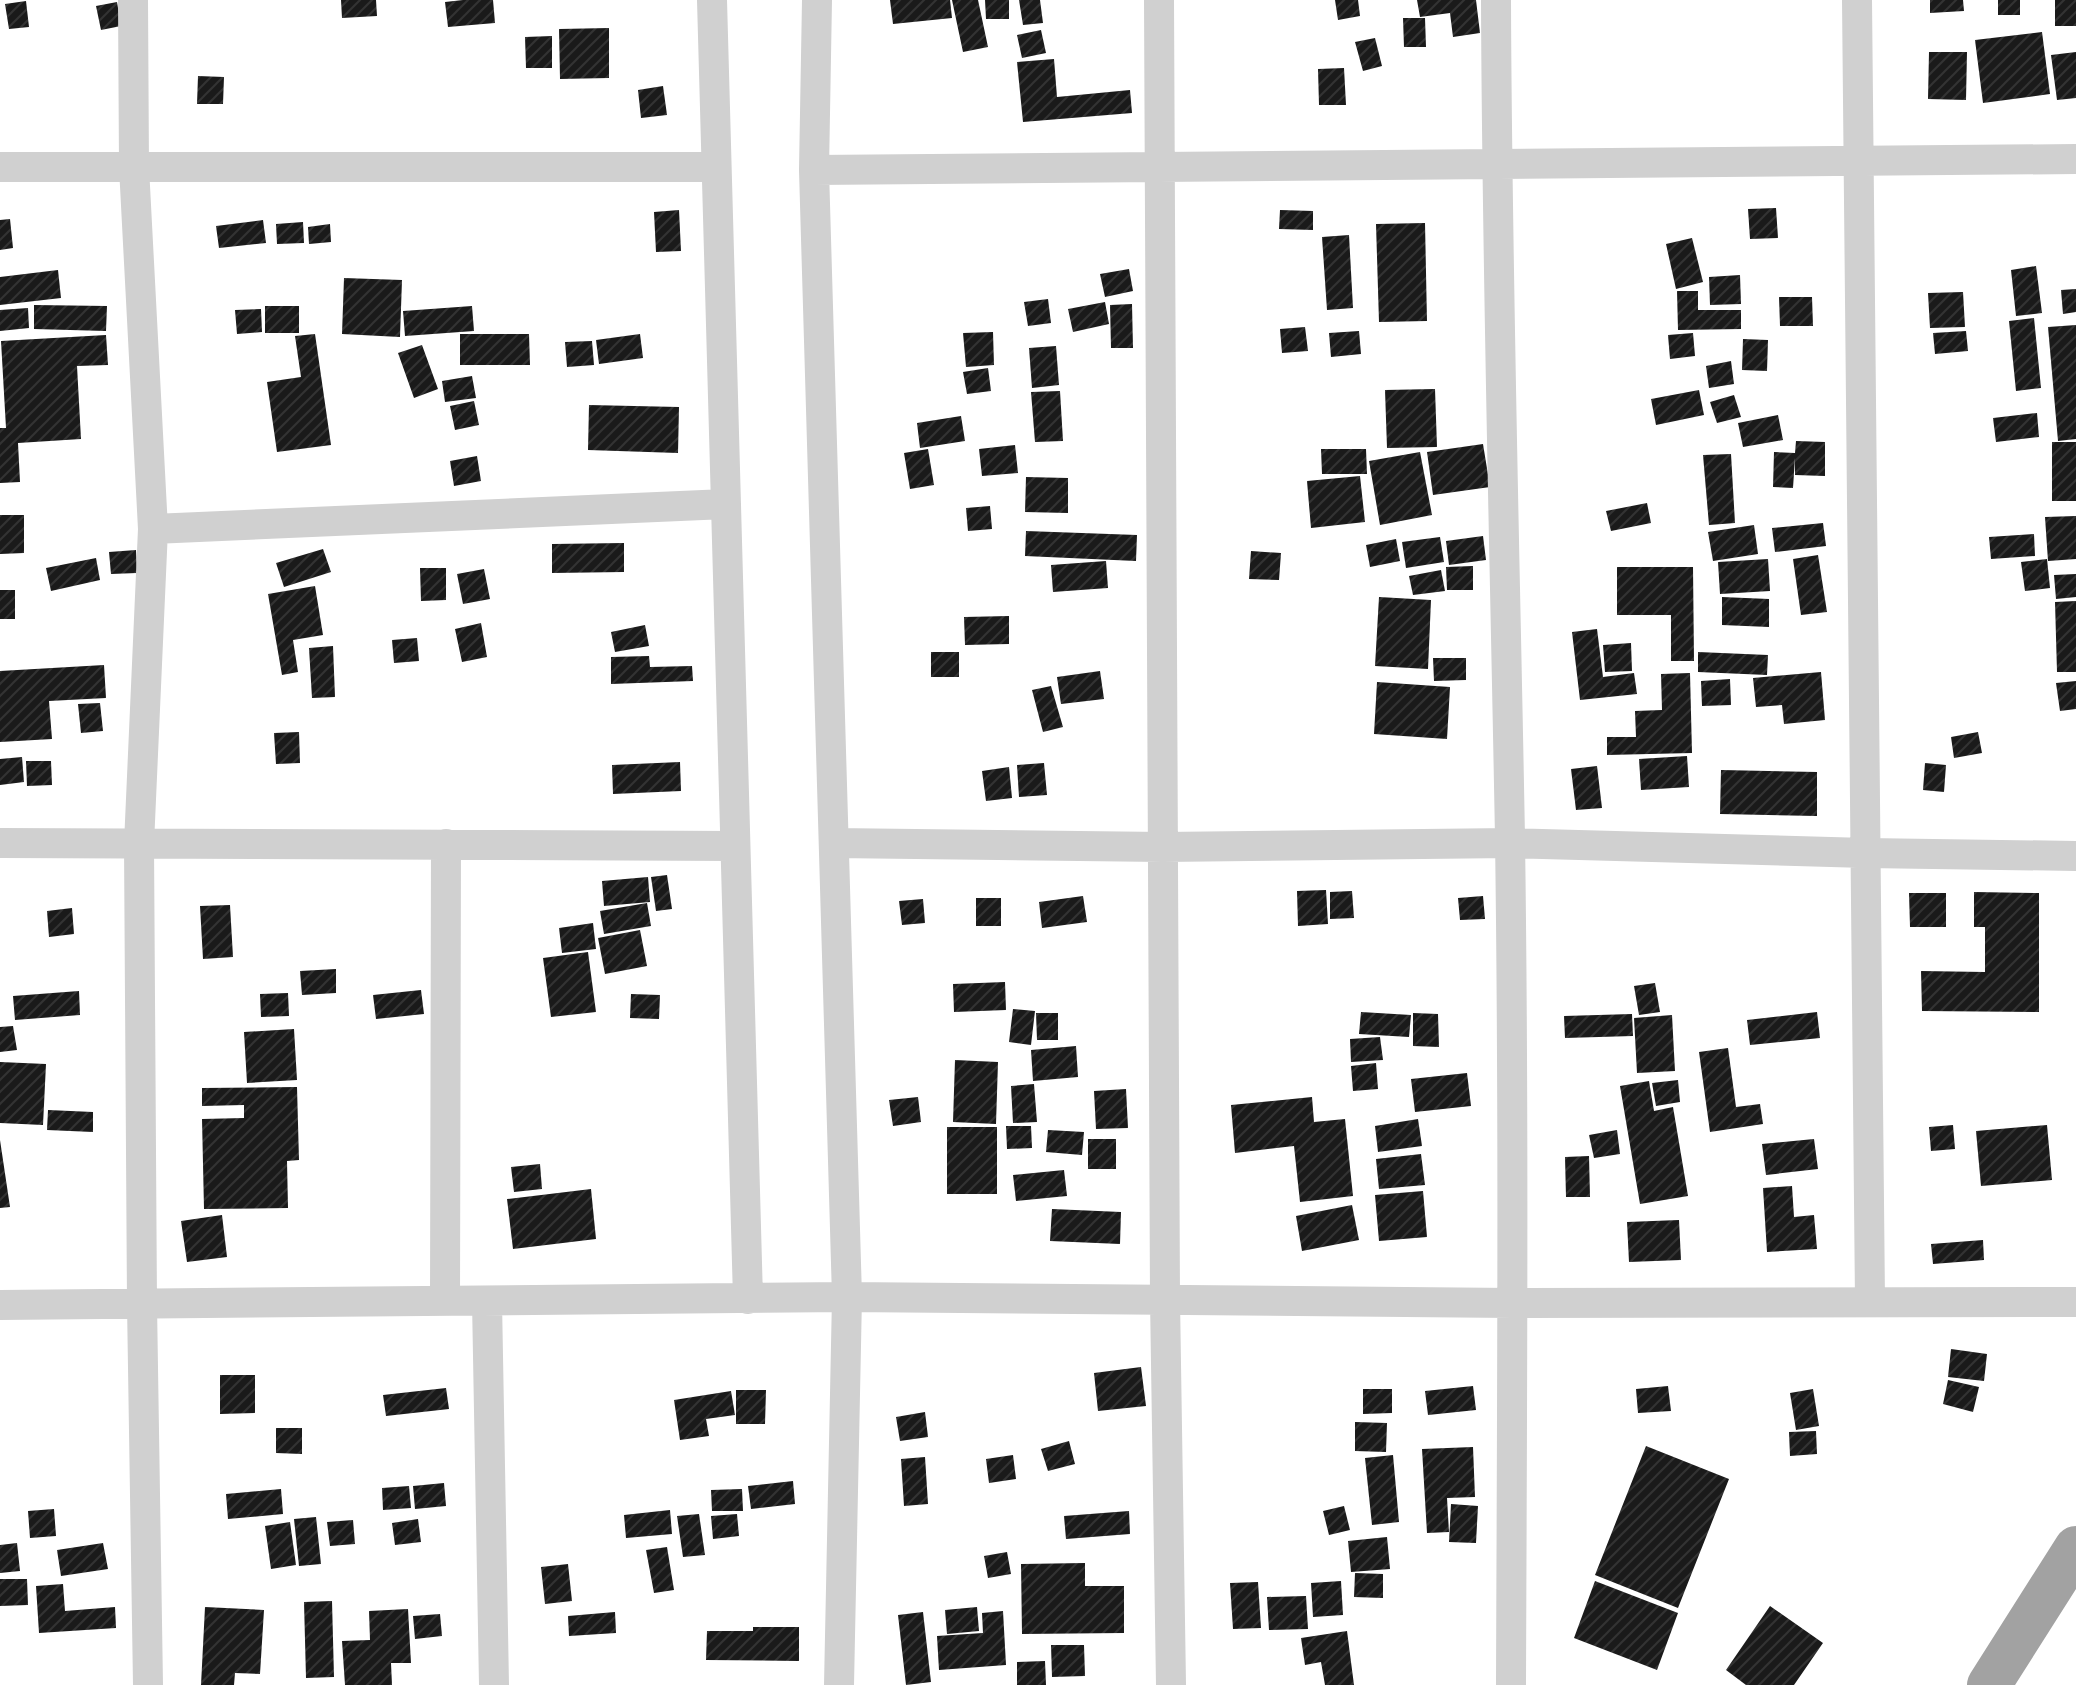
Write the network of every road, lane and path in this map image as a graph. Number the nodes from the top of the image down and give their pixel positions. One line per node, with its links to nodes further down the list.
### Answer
1 (133, 0): 11 (street)
2 (712, 0): 12 (street)
3 (817, 0): 14 (street)
4 (1159, 0): 13 (street)
5 (1496, 0): 9 (street)
6 (1857, 0): 8 (street)
7 (2076, 159): 8 (street)
8 (1858, 160): 9 (street); 24 (street)
9 (1497, 164): 13 (street); 19 (street)
10 (0, 167): 11 (street)
11 (134, 167): 12 (street); 16 (street)
12 (715, 167): 15 (street)
13 (1160, 167): 14 (street); 23 (street)
14 (814, 170): 18 (street)
15 (726, 504): 16 (street); 22 (street)
16 (153, 529): 20 (street)
17 (0, 843): 20 (street)
18 (834, 843): 23 (street); 26 (street)
19 (1510, 843): 23 (street); 24 (street); 33 (street)
20 (139, 844): 21 (street); 34 (street)
21 (446, 844): 22 (street); 29 (street)
22 (734, 846): 27 (street)
23 (1163, 847): 28 (street)
24 (1866, 853): 25 (street); 31 (street)
25 (2076, 856)
26 (847, 1297): 27 (street); 28 (street); 39 (street)
27 (748, 1299): 30 (street)
28 (1165, 1299): 33 (street); 40 (street)
29 (445, 1301): 30 (street); 34 (street)
30 (487, 1301): 38 (street)
31 (1870, 1301): 32 (street); 33 (street)
32 (2076, 1302)
33 (1513, 1303): 41 (street)
34 (142, 1304): 35 (street); 37 (street)
35 (0, 1305)
36 (2076, 1548): 42 (highway)
37 (148, 1685)
38 (494, 1685)
39 (839, 1685)
40 (1171, 1685)
41 (1511, 1685)
42 (1989, 1685)

